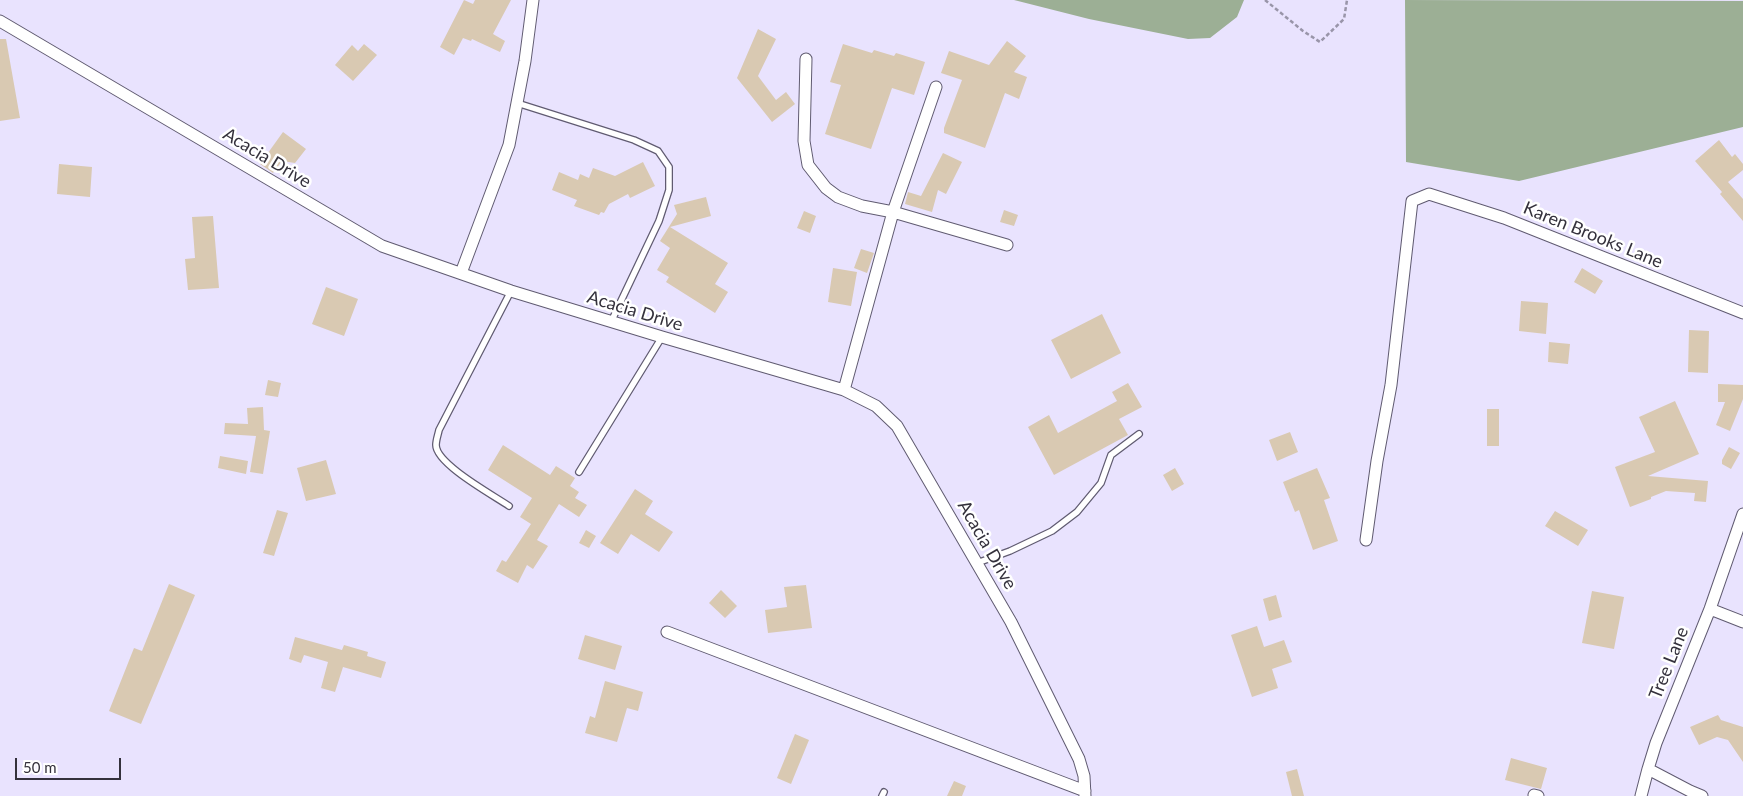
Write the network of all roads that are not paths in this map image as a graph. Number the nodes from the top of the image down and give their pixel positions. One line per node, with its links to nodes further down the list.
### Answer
1 (533, 0): 5 (street)
2 (0, 21): 8 (street, Acacia Drive)
3 (806, 59): 6 (street)
4 (936, 87): 6 (street)
5 (517, 103): 8 (street); 11 (lane)
6 (893, 212): 7 (street); 13 (street)
7 (1007, 245)
8 (461, 273): 9 (street, Acacia Drive)
9 (511, 292): 11 (street, Acacia Drive); 16 (lane)
10 (1743, 313): 18 (street, Karen Brooks Lane)
11 (611, 322): 12 (street, Acacia Drive)
12 (662, 337): 13 (street, Acacia Drive); 15 (lane)
13 (844, 390): 19 (street, Acacia Drive)
14 (1139, 434): 19 (lane)
15 (579, 472)
16 (509, 506)
17 (1743, 514): 20 (street, Tree Lane)
18 (1366, 540)
19 (977, 563): 24 (street, Acacia Drive)
20 (1710, 609): 21 (street); 23 (street, Tree Lane)
21 (1743, 622)
22 (667, 632): 24 (street)
23 (1648, 768): 25 (street, Tree Lane); 26 (street)
24 (1085, 793)
25 (1641, 796)
26 (1702, 796)

